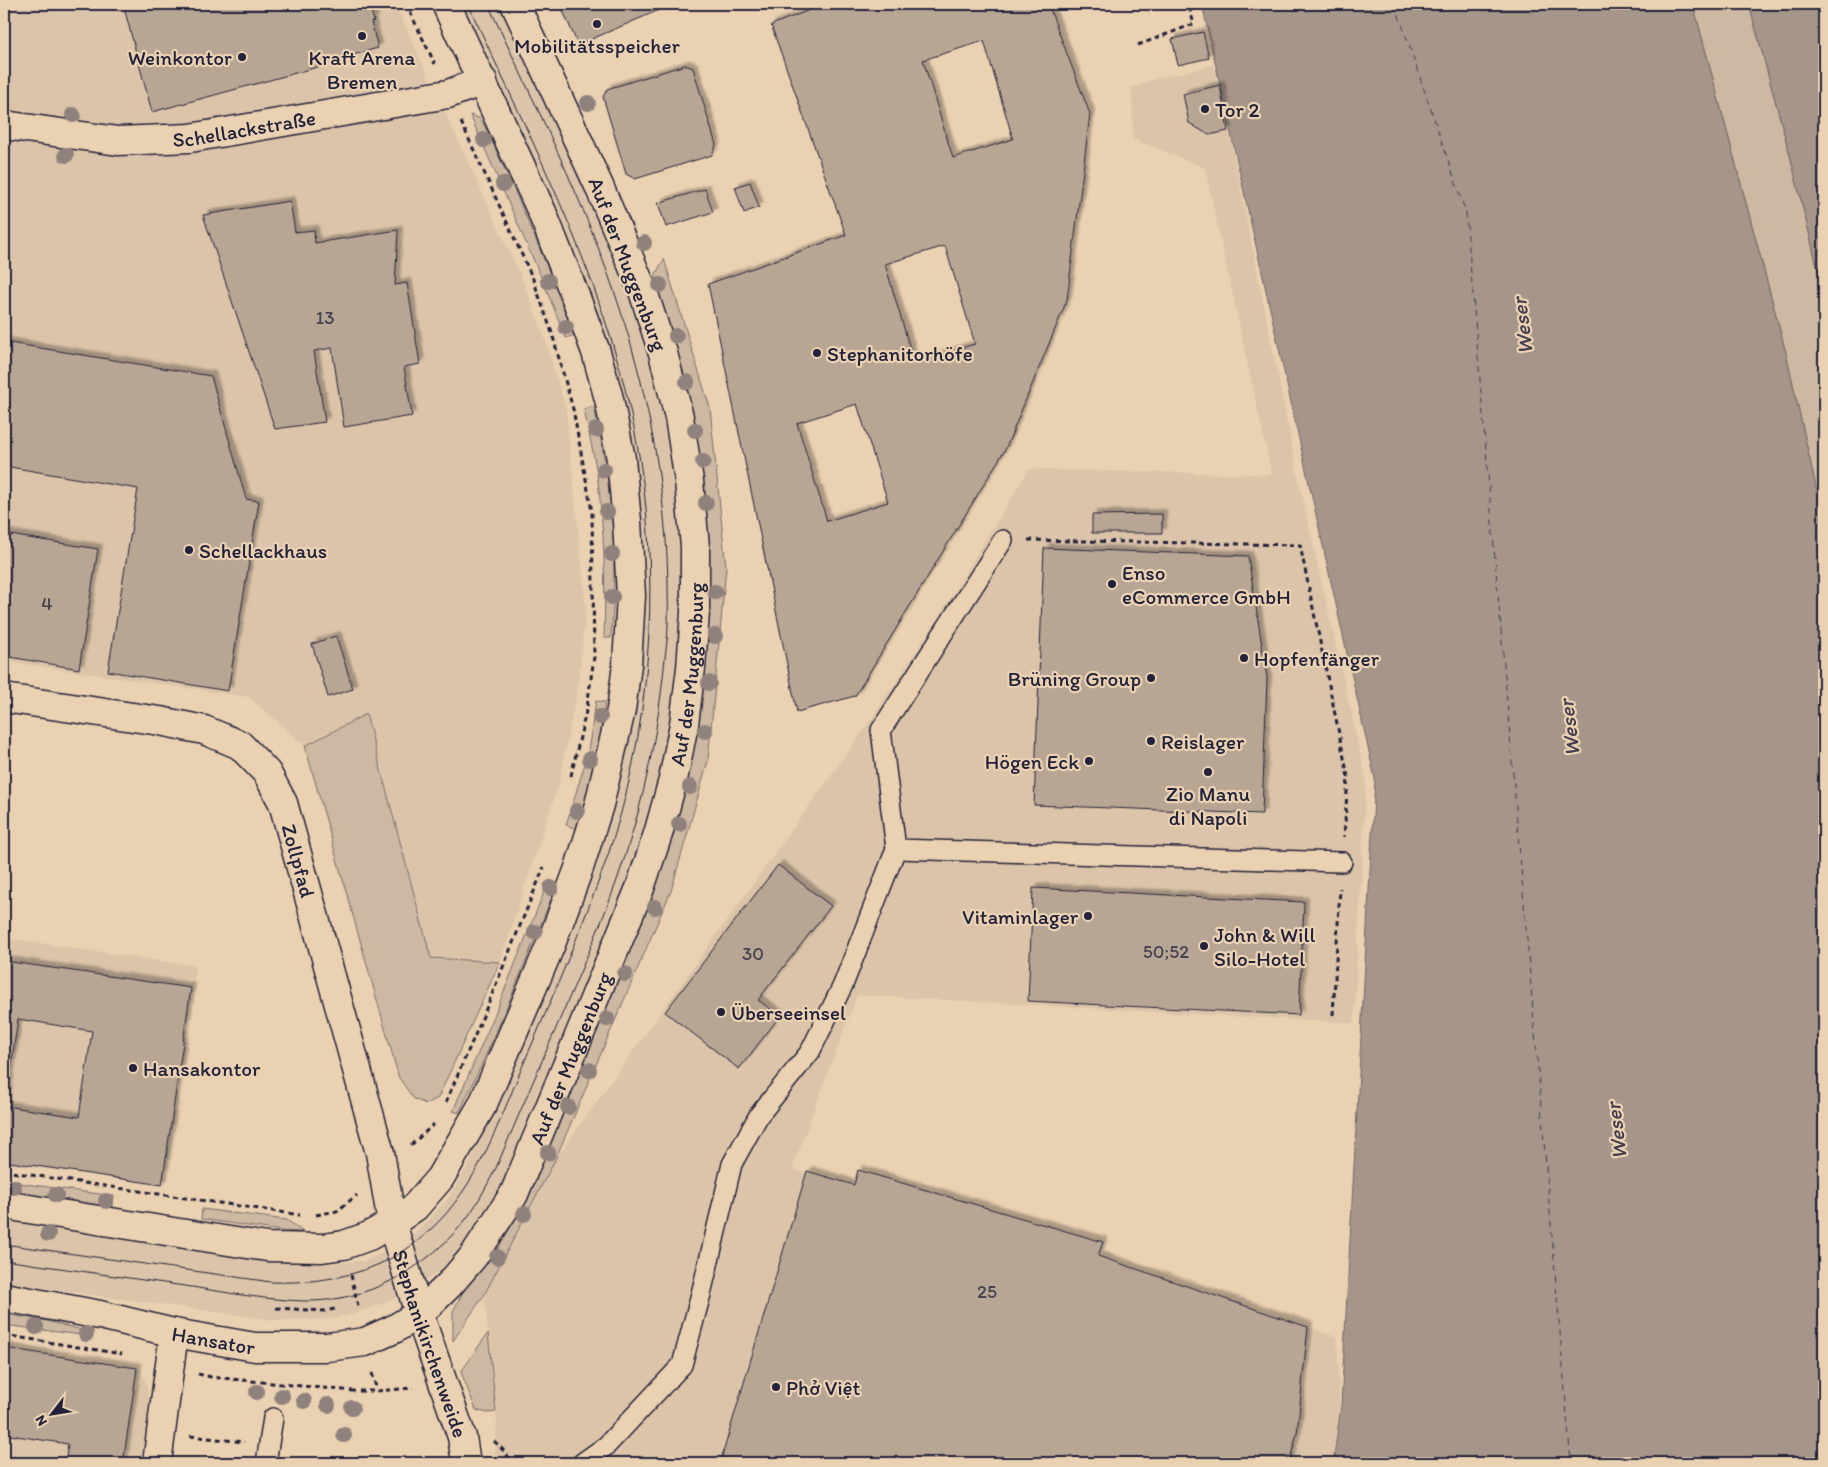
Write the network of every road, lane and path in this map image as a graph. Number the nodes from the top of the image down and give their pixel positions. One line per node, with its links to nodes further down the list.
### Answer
1 (406, 4): 7 (path)
2 (446, 4): 6 (street)
3 (515, 4): 27 (street, Auf der Muggenburg)
4 (1188, 4): 5 (path)
5 (1138, 45)
6 (483, 81): 7 (street, Schellackstraße); 22 (street)
7 (448, 94): 8 (street, Schellackstraße); 11 (path)
8 (4, 125)
9 (1003, 540): 12 (lane); 13 (path)
10 (4, 698): 18 (street, Zollpfad)
11 (570, 782)
12 (896, 849): 13 (lane); 38 (lane)
13 (1342, 862): 15 (path)
14 (546, 863): 16 (path)
15 (1333, 1015)
16 (446, 1103)
17 (438, 1120): 18 (path)
18 (384, 1170): 21 (path); 22 (street, Zollpfad)
19 (4, 1171): 21 (path)
20 (4, 1205): 23 (street)
21 (337, 1211): 23 (path)
22 (392, 1223): 23 (street); 27 (street, Stephanikirchenweide)
23 (344, 1245): 30 (path)
24 (4, 1298): 28 (street, Hansator)
25 (276, 1308): 26 (path)
26 (335, 1309)
27 (419, 1314): 30 (street, Hansator); 37 (street, Stephanikirchenweide)
28 (174, 1333): 30 (street, Hansator); 31 (street)
29 (4, 1335): 31 (path)
30 (365, 1342): 31 (path)
31 (170, 1366): 35 (street)
32 (274, 1418): 36 (lane)
33 (221, 1439): 34 (path)
34 (230, 1440)
35 (157, 1463)
36 (266, 1463)
37 (466, 1463)
38 (582, 1463)

